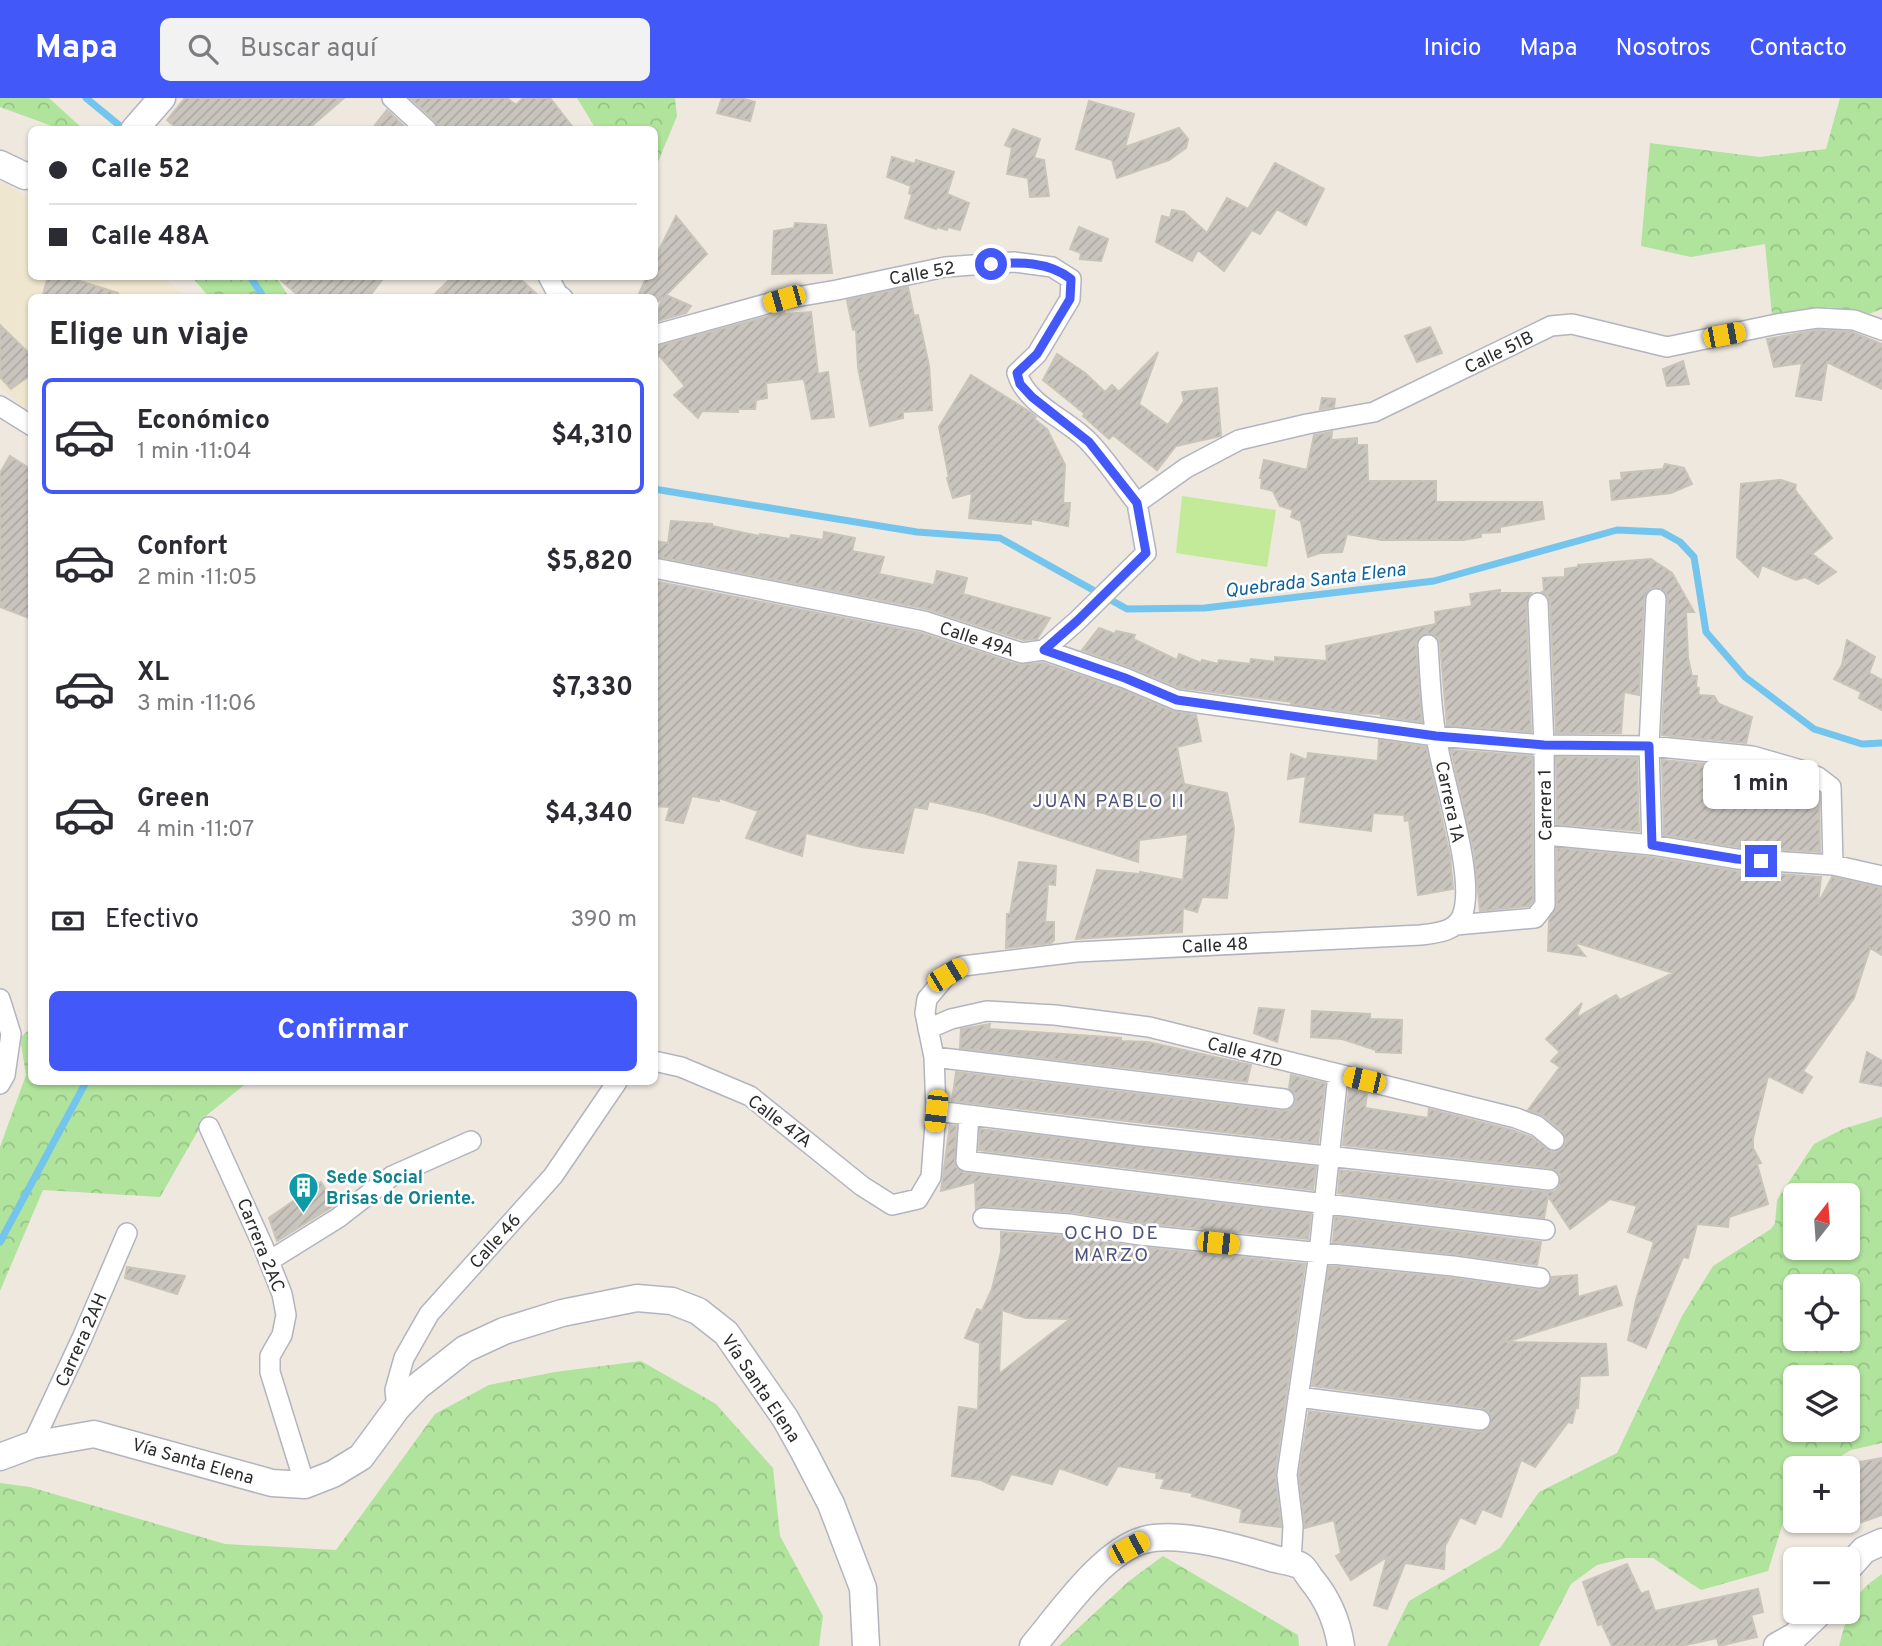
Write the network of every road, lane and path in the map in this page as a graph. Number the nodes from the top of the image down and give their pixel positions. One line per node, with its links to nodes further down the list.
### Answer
1 (162, 98): 3 (main road)
2 (392, 98): 4 (street)
3 (138, 126)
4 (423, 126)
5 (0, 164): 6 (main road)
6 (28, 176)
7 (1882, 330): 11 (street, Calle 51B)
8 (658, 334): 11 (street, Calle 52)
9 (0, 406): 10 (street)
10 (28, 424)
11 (1137, 503): 16 (street)
12 (658, 569): 16 (street, Calle 49A)
13 (1656, 599): 19 (street)
14 (1538, 603): 18 (street, Carrera 1)
15 (1427, 645): 17 (street, Carrera 1A)
16 (1044, 650): 17 (street, Calle 49A)
17 (1436, 736): 18 (street, Calle 49A); 25 (street, Carrera 1A)
18 (1544, 745): 19 (street, Calle 49A); 20 (street, Carrera 1)
19 (1649, 746): 21 (street); 22 (street, Calle 49A)
20 (1545, 835): 21 (street); 24 (street, Carrera 1)
21 (1652, 845): 22 (street)
22 (1833, 864): 23 (street)
23 (1882, 876)
24 (1535, 918): 25 (street, Calle 48)
25 (1459, 921): 27 (street, Calle 48)
26 (0, 1000): 31 (street)
27 (928, 1029): 28 (street); 30 (street, Calle 47D)
28 (934, 1057): 33 (street); 34 (street)
29 (658, 1062): 34 (street, Calle 47A)
30 (1338, 1074): 37 (street, Calle 47D); 39 (street)
31 (0, 1084)
32 (615, 1085): 49 (street, Calle 46)
33 (1284, 1099)
34 (936, 1111): 35 (street)
35 (969, 1115): 39 (street); 41 (street)
36 (209, 1127): 46 (street, Carrera 2AC)
37 (1554, 1140)
38 (471, 1141): 46 (street)
39 (1330, 1155): 40 (street); 41 (street)
40 (1549, 1180)
41 (1325, 1203): 43 (street); 45 (street)
42 (983, 1217): 45 (street)
43 (1545, 1230)
44 (127, 1233): 51 (street, Carrera 2AH)
45 (1319, 1253): 47 (street); 48 (street)
46 (269, 1261): 53 (street, Carrera 2AC)
47 (1541, 1278)
48 (1298, 1397): 50 (street); 56 (street)
49 (397, 1408): 53 (main road, Vía Santa Elena); 58 (main road, Vía Santa Elena)
50 (1480, 1420)
51 (32, 1445): 52 (main road, Vía Santa Elena); 53 (main road, Vía Santa Elena)
52 (0, 1457)
53 (305, 1485)
54 (1882, 1542): 55 (main road)
55 (1860, 1554)
56 (1291, 1563): 59 (main road); 60 (main road)
57 (1808, 1624): 61 (main road)
58 (866, 1646)
59 (1033, 1646)
60 (1341, 1646)
61 (1777, 1646)

